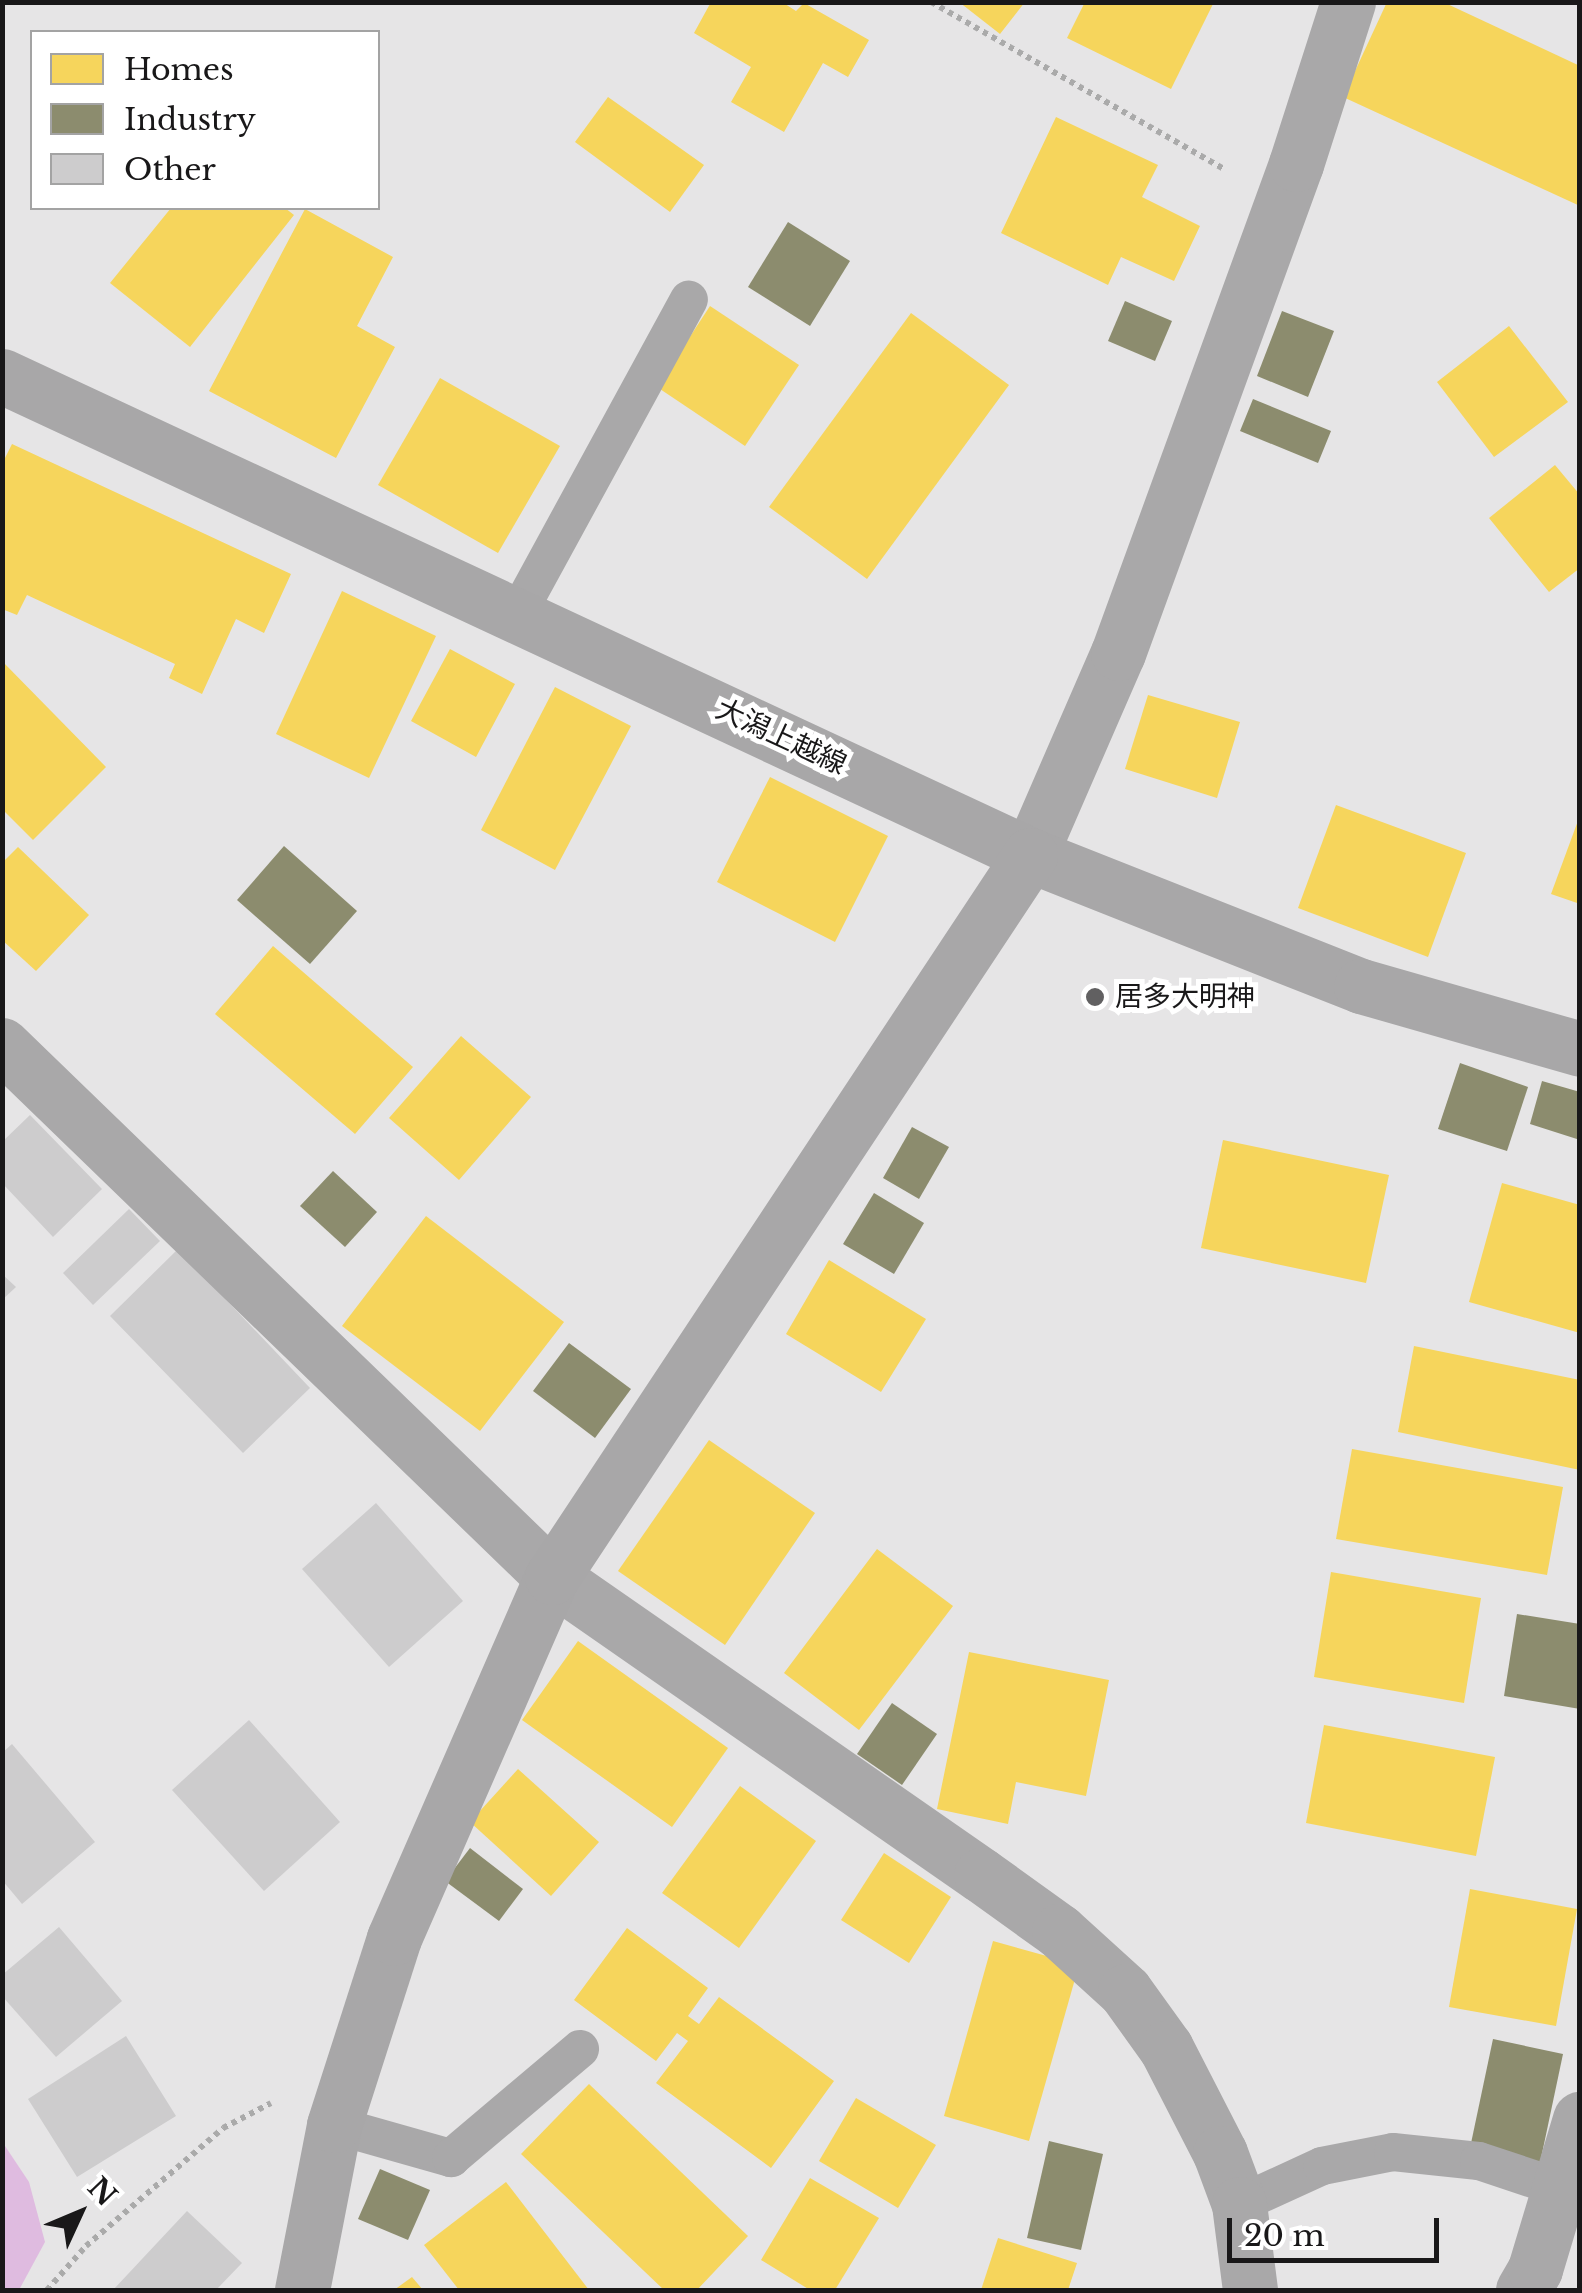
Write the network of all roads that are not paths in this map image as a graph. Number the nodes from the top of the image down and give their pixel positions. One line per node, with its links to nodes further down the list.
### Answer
1 (1348, 2): 5 (street)
2 (688, 300): 4 (lane)
3 (2, 376): 4 (main road, 大潟上越線)
4 (518, 613): 5 (main road, 大潟上越線)
5 (1030, 855): 7 (main road, 大潟上越線); 8 (main road)
6 (2, 1045): 8 (street)
7 (1580, 1049)
8 (552, 1577): 11 (main road); 13 (street)
9 (580, 2049): 11 (lane)
10 (1580, 2119): 12 (street)
11 (334, 2124): 14 (main road)
12 (1560, 2188): 13 (lane); 16 (street)
13 (1239, 2204): 15 (street)
14 (302, 2290)
15 (1250, 2290)
16 (1523, 2290)

